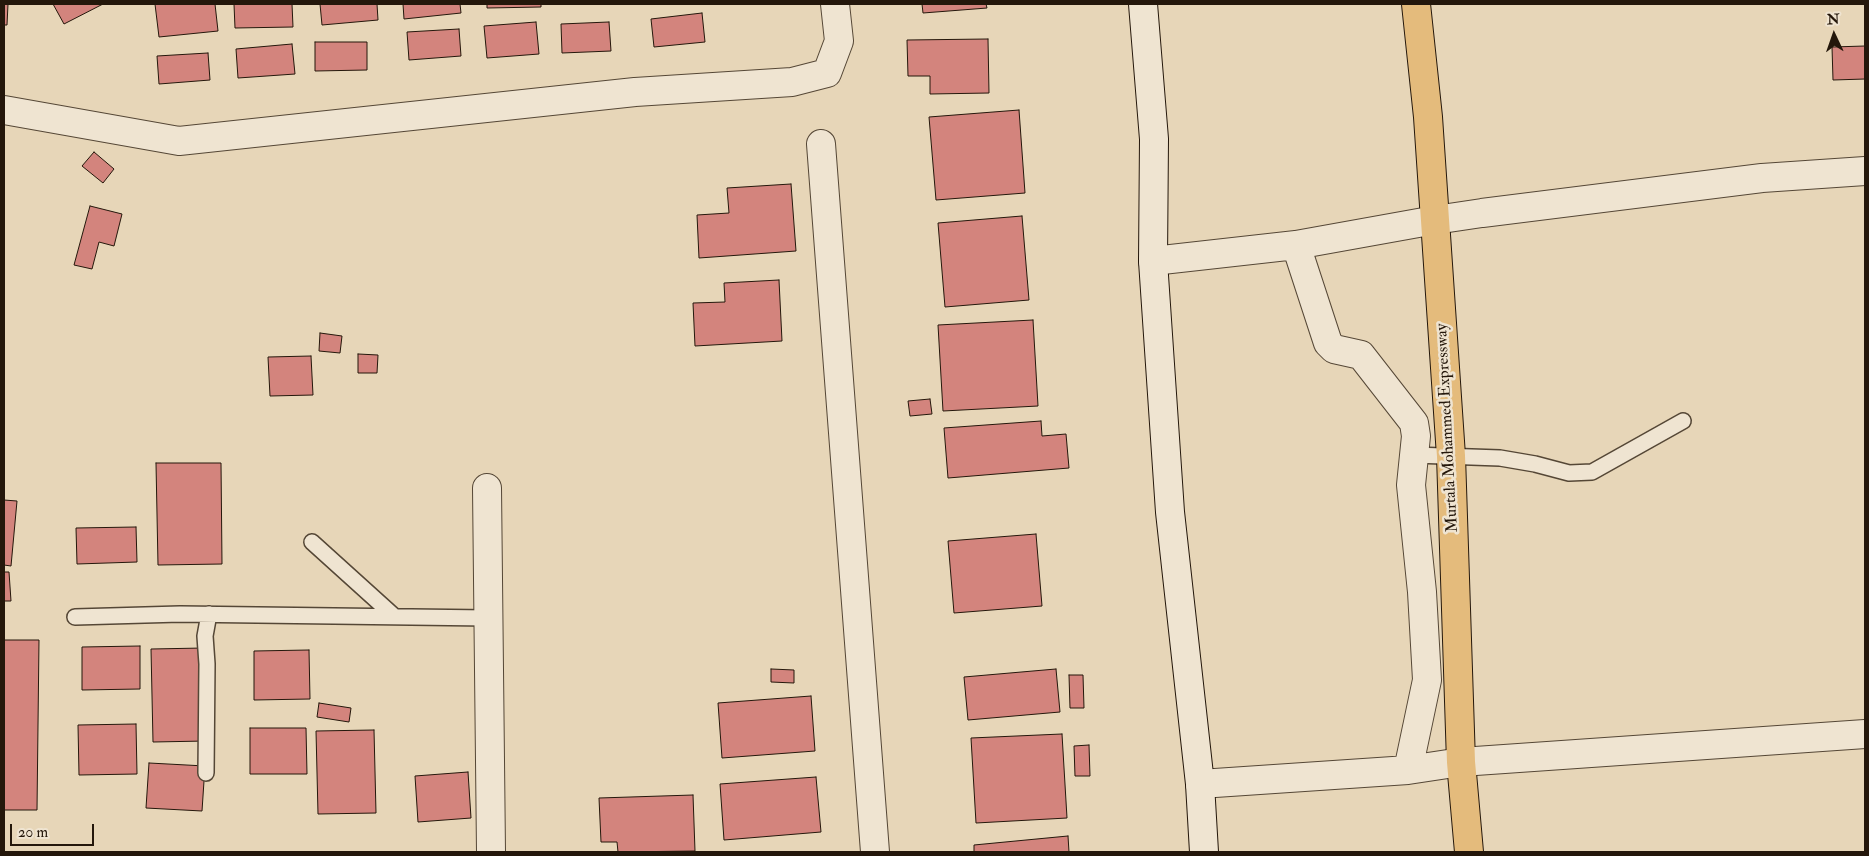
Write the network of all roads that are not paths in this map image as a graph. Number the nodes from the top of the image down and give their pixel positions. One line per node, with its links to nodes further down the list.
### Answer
1 (835, 4): 4 (street)
2 (1142, 4): 9 (street)
3 (1416, 4): 7 (main road, Murtala Mohammed Expressway)
4 (4, 110)
5 (821, 144): 25 (street)
6 (1865, 171): 7 (street)
7 (1435, 220): 8 (street); 12 (main road, Murtala Mohammed Expressway)
8 (1296, 245): 9 (street); 11 (street)
9 (1153, 261): 23 (street)
10 (1683, 421): 12 (lane)
11 (1414, 456): 12 (lane); 21 (street)
12 (1451, 456): 20 (main road, Murtala Mohammed Expressway)
13 (487, 488): 18 (street)
14 (312, 542): 17 (lane)
15 (208, 614): 16 (lane); 17 (lane); 22 (lane)
16 (75, 617)
17 (395, 617): 18 (lane)
18 (488, 618): 24 (street)
19 (1865, 734): 20 (street)
20 (1461, 762): 21 (street); 27 (main road, Murtala Mohammed Expressway)
21 (1408, 770): 23 (street)
22 (206, 773)
23 (1200, 784): 26 (street)
24 (491, 852)
25 (875, 852)
26 (1204, 852)
27 (1469, 852)

